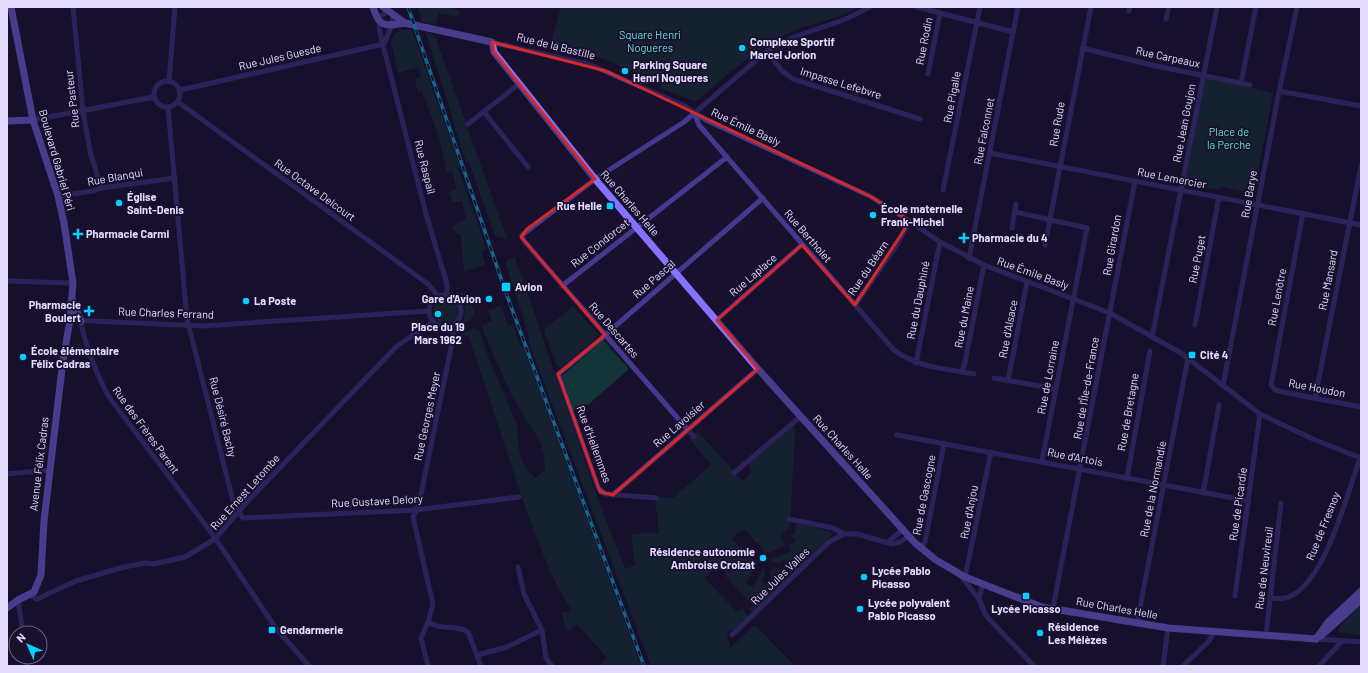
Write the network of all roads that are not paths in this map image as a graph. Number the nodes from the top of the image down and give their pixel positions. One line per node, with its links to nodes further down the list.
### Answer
1 (11, 7): 42 (street, Boulevard Gabriel Péri)
2 (73, 7): 38 (street, Rue Pasteur)
3 (175, 7): 28 (street)
4 (373, 7): 17 (street)
5 (870, 7): 25 (street)
6 (917, 7): 15 (street)
7 (980, 7): 19 (street, Rue Pigalle)
8 (1018, 7): 21 (street, Rue Falconnet)
9 (1091, 7): 24 (street, Rue Rude)
10 (1169, 7): 16 (street)
11 (1217, 7): 27 (street, Rue Jean Goujon)
12 (1256, 7): 29 (street)
13 (1297, 7): 33 (street, Rue Barye)
14 (388, 11): 17 (street); 18 (street, Rue de la Bastille); 20 (street)
15 (940, 13): 19 (street); 26 (street, Rue Rodin)
16 (1166, 20)
17 (378, 21): 20 (street, Rue de la Bastille); 23 (street, Rue Raspail)
18 (405, 22): 20 (street, Rue de la Bastille); 22 (street, Rue de la Bastille)
19 (977, 23): 21 (street); 54 (street, Rue Pigalle)
20 (392, 25): 23 (street)
21 (1013, 32): 45 (street, Rue Falconnet)
22 (492, 42): 30 (street, Rue Charles Helle); 40 (street, Rue de la Bastille)
23 (384, 44): 32 (street, Rue Jules Guesde); 79 (street, Rue Raspail)
24 (1082, 48): 27 (street, Rue Carpeaux); 49 (street, Rue Rude)
25 (767, 51): 40 (street); 41 (street, Impasse Lefebvre)
26 (928, 74)
27 (1203, 75): 29 (street, Rue Carpeaux); 55 (street, Rue Jean Goujon)
28 (169, 81): 32 (street); 34 (street)
29 (1241, 83): 31 (street, Rue Carpeaux)
30 (519, 84): 39 (street); 51 (street, Rue Charles Helle)
31 (1250, 85)
32 (180, 90): 35 (street)
33 (1279, 91): 36 (street); 60 (street, Rue Barye)
34 (154, 97): 37 (street); 38 (street)
35 (178, 102): 37 (street); 80 (street, Rue Octave Delcourt)
36 (1361, 106)
37 (168, 107): 50 (street, Rue Désiré Bachy)
38 (83, 111): 42 (street); 53 (street, Rue Pasteur)
39 (484, 112): 44 (street); 48 (street)
40 (694, 112): 46 (street, Rue Bertholet); 51 (street); 64 (street, Rue Émile Basly)
41 (920, 119)
42 (33, 120): 43 (street); 56 (street, Boulevard Gabriel Péri)
43 (7, 121)
44 (468, 124)
45 (990, 153): 49 (street, Rue Lemercier); 72 (street, Rue Falconnet)
46 (727, 157): 58 (street, Rue Bertholet); 67 (street, Rue Condorcet)
47 (1361, 166): 65 (street, Rue Mansard)
48 (528, 167)
49 (1060, 167): 52 (street, Rue Lemercier); 63 (street, Rue Rude)
50 (175, 178): 53 (street, Rue Blanqui); 91 (street, Rue Désiré Bachy)
51 (595, 179): 67 (street, Rue Charles Helle); 78 (street, Rue Descartes)
52 (1135, 181): 55 (street, Rue Lemercier); 85 (street, Rue Girardon)
53 (100, 188): 56 (street, Rue Blanqui)
54 (943, 190)
55 (1181, 190): 57 (street, Rue Lemercier); 94 (street, Rue Jean Goujon)
56 (58, 196): 77 (street, Boulevard Gabriel Péri)
57 (1219, 197): 60 (street, Rue Lemercier); 90 (street, Rue Puget)
58 (763, 198): 70 (street, Rue Bertholet); 74 (street, Rue Pascal)
59 (1016, 204): 61 (street)
60 (1258, 205): 62 (street, Rue Lemercier); 105 (street, Rue Barye)
61 (1015, 212): 63 (street); 68 (street)
62 (1303, 213): 65 (street, Rue Lemercier); 104 (street, Rue Lenôtre)
63 (1049, 220): 71 (street, Rue Rude); 81 (street, Rue de Lorraine)
64 (910, 221): 69 (street, Rue Émile Basly); 83 (street, Rue du Béarn)
65 (1350, 222): 66 (street, Rue Lemercier); 107 (street, Rue Mansard)
66 (1361, 225)
67 (636, 227): 74 (street, Rue Charles Helle); 78 (street, Rue Condorcet)
68 (1012, 228)
69 (940, 242): 72 (street, Rue Émile Basly); 97 (street, Rue du Dauphiné)
70 (802, 245): 83 (street, Rue Bertholet); 87 (street, Rue Laplace)
71 (1045, 245)
72 (969, 258): 73 (street, Rue Émile Basly)
73 (984, 265): 76 (street, Rue Émile Basly); 99 (street, Rue du Maine)
74 (676, 274): 87 (street, Rue Charles Helle); 93 (street, Rue Pascal)
75 (7, 281): 77 (street)
76 (1027, 282): 81 (street, Rue Émile Basly); 103 (street, Rue d'Alsace)
77 (73, 283): 82 (street, Boulevard Gabriel Péri)
78 (562, 286): 93 (street, Rue Descartes)
79 (447, 294): 80 (street); 92 (street)
80 (438, 296): 84 (street)
81 (1073, 298): 85 (street, Rue Émile Basly); 106 (street, Rue de Lorraine)
82 (72, 300): 86 (street, Boulevard Gabriel Péri); 88 (street)
83 (855, 305): 97 (street, Rue Bertholet)
84 (429, 310): 89 (street); 91 (street, Rue Charles Ferrand)
85 (1110, 313): 94 (street, Rue Émile Basly); 119 (street, Rue de l'Île-de-France)
86 (70, 320): 88 (street, Rue Charles Ferrand); 120 (street, Avenue Félix Cadras)
87 (717, 320): 98 (street, Rue Charles Helle)
88 (81, 321): 91 (street, Rue Charles Ferrand); 137 (street, Rue des Frères Parent)
89 (433, 322): 92 (street); 132 (street, Rue Ernest Letombe)
90 (1195, 325)
91 (190, 326): 132 (street, Rue Désiré Bachy)
92 (451, 326): 131 (street, Rue Georges Meyer)
93 (605, 335): 100 (street, Rue Pascal); 112 (street, Rue Descartes)
94 (1152, 337): 96 (street, Rue Émile Basly)
95 (1150, 351): 123 (street, Rue de Bretagne)
96 (1188, 358): 105 (street, Rue Émile Basly); 124 (street, Rue de la Normandie)
97 (916, 363): 99 (street, Rue Bertholet)
98 (758, 368): 111 (street, Rue Charles Helle); 112 (street, Rue Lavoisier)
99 (962, 372): 101 (street, Rue Bertholet)
100 (558, 374): 126 (street, Rue d'Hellemmes)
101 (974, 374)
102 (994, 378): 103 (street)
103 (1008, 381): 106 (street)
104 (1271, 385): 107 (street, Rue Houdon)
105 (1223, 386): 110 (street, Rue Émile Basly)
106 (1056, 389): 118 (street, Rue de Lorraine)
107 (1315, 398): 109 (street, Rue Houdon)
108 (1219, 405): 125 (street)
109 (1361, 407)
110 (1260, 414): 117 (street, Rue Émile Basly); 129 (street, Rue de Picardie)
111 (800, 416): 121 (street); 134 (street, Rue Charles Helle)
112 (687, 429): 114 (street, Rue Descartes); 126 (street, Rue Lavoisier)
113 (897, 435): 115 (street, Rue d'Artois)
114 (694, 437)
115 (944, 443): 116 (street, Rue d'Artois); 139 (street, Rue de Gascogne)
116 (991, 452): 118 (street, Rue d'Artois); 141 (street, Rue d'Anjou)
117 (1360, 458): 146 (street, Rue de Fresnoy)
118 (1042, 461): 119 (street, Rue d'Artois)
119 (1081, 468): 123 (street, Rue d'Artois); 151 (street, Rue de l'Île-de-France)
120 (50, 470): 122 (street); 144 (street, Avenue Félix Cadras)
121 (734, 473)
122 (7, 474)
123 (1127, 478): 124 (street, Rue d'Artois)
124 (1164, 484): 125 (street, Rue d'Artois); 153 (street, Rue de la Normandie)
125 (1203, 493): 129 (street, Rue d'Artois)
126 (613, 495): 128 (street, Rue d'Hellemmes)
127 (519, 498): 131 (street, Rue Gustave Delory)
128 (656, 498)
129 (1249, 501): 145 (street, Rue de Picardie)
130 (1281, 503): 146 (street, Rue de Neuvireuil)
131 (416, 510): 132 (street, Rue Gustave Delory); 152 (street, Rue Georges Meyer)
132 (238, 512): 137 (street, Rue Ernest Letombe)
133 (789, 519): 135 (street)
134 (902, 530): 136 (street, Rue Charles Helle); 138 (street)
135 (844, 534): 138 (street); 158 (street, Rue Jules Valles)
136 (909, 536): 138 (street); 139 (street, Rue Charles Helle)
137 (215, 539): 144 (street, Rue Ernest Letombe); 164 (street, Rue des Frères Parent)
138 (888, 542)
139 (920, 548): 141 (street, Rue Charles Helle)
140 (518, 567): 156 (street)
141 (962, 575): 142 (street, Rue Charles Helle); 147 (street)
142 (983, 584): 147 (street); 151 (street, Rue Charles Helle)
143 (1361, 591): 160 (street)
144 (29, 595): 148 (street)
145 (1235, 596)
146 (1270, 598): 159 (street, Rue de Neuvireuil)
147 (979, 599): 168 (street)
148 (18, 600): 150 (street); 154 (street)
149 (1361, 600): 160 (street)
150 (7, 608)
151 (1053, 608): 153 (street, Rue Charles Helle)
152 (428, 622): 163 (street); 165 (street, Rue Georges Meyer)
153 (1138, 623): 155 (street, Rue Charles Helle)
154 (22, 625)
155 (1168, 628): 157 (street, Rue Charles Helle); 169 (street)
156 (542, 630): 163 (street); 167 (street)
157 (1214, 632): 159 (street, Rue Charles Helle); 170 (street)
158 (732, 635)
159 (1266, 635): 160 (street, Rue Charles Helle)
160 (1316, 639): 161 (street)
161 (1342, 641): 162 (street); 171 (street)
162 (1361, 642)
163 (478, 655): 166 (street)
164 (309, 666)
165 (428, 666)
166 (481, 666)
167 (552, 666)
168 (1034, 666)
169 (1163, 666)
170 (1184, 666)
171 (1319, 666)

